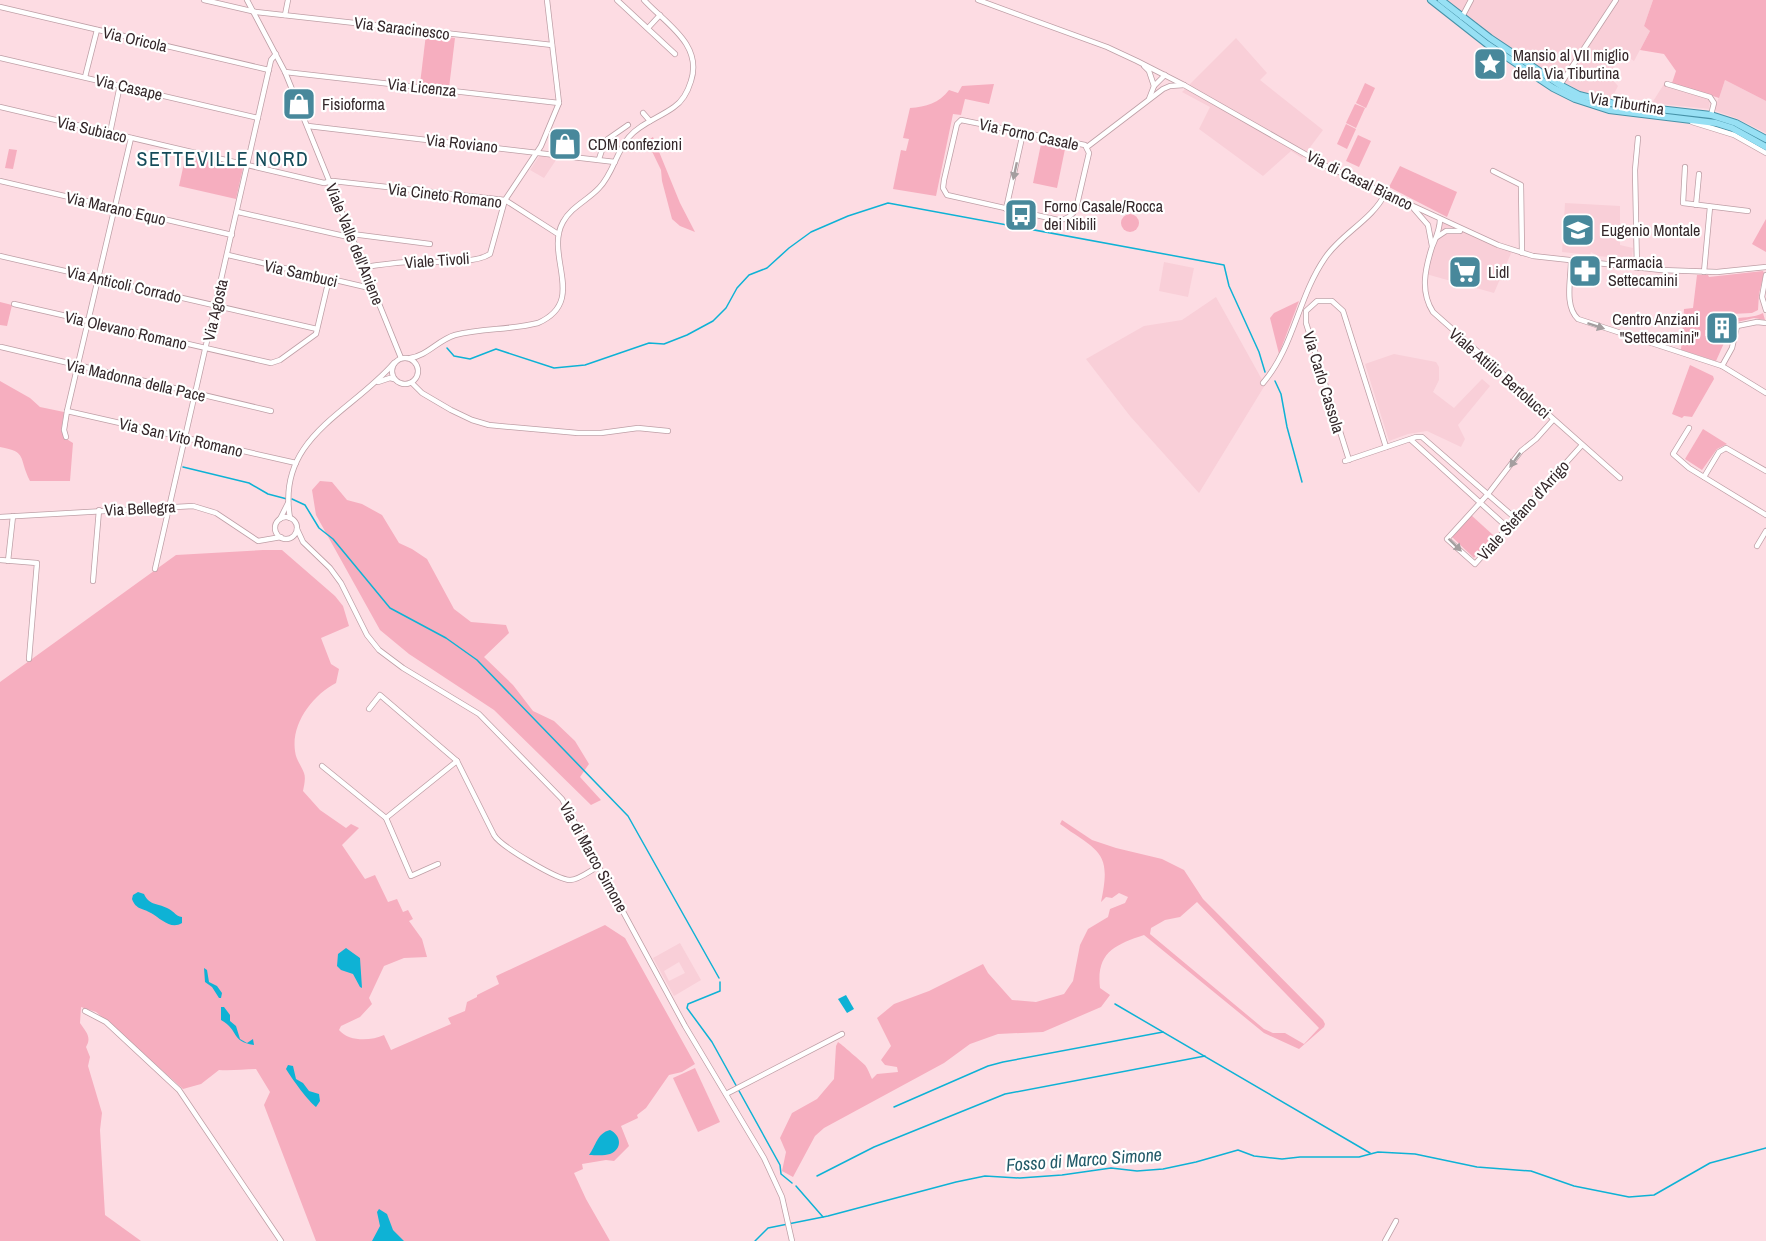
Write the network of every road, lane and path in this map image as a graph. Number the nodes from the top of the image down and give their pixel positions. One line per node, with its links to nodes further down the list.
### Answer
1 (204, 0): 13 (street, Via Saracinesco)
2 (247, 0): 13 (street, Viale Valle dell'Aniene)
3 (288, 0): 14 (street)
4 (547, 0): 19 (street)
5 (617, 0): 17 (street)
6 (644, 0): 15 (street)
7 (978, 0): 23 (street, Via di Casal Bianco)
8 (1431, 0): 39 (main road, Via Tiburtina)
9 (1441, 0): 16 (main road, Via Tiburtina)
10 (1471, 0): 16 (street)
11 (1616, 0): 31 (street)
12 (0, 7): 18 (street, Via Oricola)
13 (253, 11): 14 (street, Via Saracinesco); 20 (street, Viale Valle dell'Aniene)
14 (285, 15): 19 (street, Via Saracinesco)
15 (660, 15): 17 (street); 41 (street)
16 (1462, 17): 31 (main road, Via Tiburtina)
17 (648, 28): 21 (street)
18 (96, 30): 24 (street, Via Oricola); 27 (street)
19 (552, 45): 34 (street)
20 (276, 54): 24 (street, Via Agosta); 25 (street, Viale Valle dell'Aniene)
21 (675, 54)
22 (0, 58): 27 (street, Via Casape)
23 (1137, 61): 26 (street, Via di Casal Bianco); 32 (street)
24 (269, 70): 40 (street, Via Agosta)
25 (285, 72): 34 (street, Via Licenza); 43 (street, Viale Valle dell'Aniene)
26 (1165, 75): 30 (street, Via di Casal Bianco); 32 (street); 33 (street)
27 (85, 77): 29 (street, Via Casape)
28 (1667, 84): 38 (street)
29 (120, 85): 40 (street, Via Casape); 44 (street)
30 (1184, 85): 33 (street); 62 (street, Via di Casal Bianco)
31 (1560, 85): 38 (main road, Via Tiburtina)
32 (1154, 86): 35 (street)
33 (1163, 90): 35 (street, Via Forno Casale)
34 (560, 104): 51 (street, Viale Tivoli)
35 (1145, 104): 49 (street, Via Forno Casale)
36 (0, 107): 44 (street, Via Subiaco)
37 (643, 112): 41 (street)
38 (1711, 115): 48 (main road, Via Tiburtina)
39 (1675, 117): 50 (main road, Via Tiburtina); 52 (street, Via Tiburtina)
40 (258, 118): 55 (street, Via Agosta)
41 (650, 121): 54 (street)
42 (628, 125): 53 (street)
43 (308, 126): 51 (street, Via Roviano); 60 (street, Viale Valle dell'Aniene)
44 (110, 133): 46 (street, Via Subiaco)
45 (1023, 133): 49 (street, Via Forno Casale); 68 (street, one-way to 68); 68 (street, Via Forno Casale)
46 (131, 138): 55 (street, Via Subiaco); 67 (street)
47 (1638, 138): 86 (street)
48 (1766, 139)
49 (1087, 147): 68 (street, Via Forno Casale)
50 (1766, 147)
51 (537, 152): 53 (street, Via Roviano); 63 (street, Viale Tivoli)
52 (1766, 153)
53 (598, 159): 54 (street, Via Roviano)
54 (615, 162): 74 (street)
55 (248, 165): 61 (street, Via Subiaco); 70 (street, Via Agosta)
56 (1685, 167): 65 (street)
57 (1493, 171): 80 (street)
58 (1699, 174): 65 (street)
59 (0, 181): 67 (street, Via Marano Equo)
60 (330, 182): 61 (street, Via Cineto Romano); 63 (street, Via Cineto Romano); 76 (street, Viale Valle dell'Aniene)
61 (324, 183)
62 (1385, 194): 64 (street, Via di Casal Bianco); 110 (street)
63 (505, 201): 74 (street, Via Cineto Romano); 84 (street, Viale Tivoli)
64 (1405, 203): 71 (street, Via di Casal Bianco); 73 (street)
65 (1696, 205): 66 (street)
66 (1710, 207): 69 (street); 87 (street)
67 (115, 208): 75 (street, Via Marano Equo); 89 (street)
68 (1006, 209)
69 (1748, 211)
70 (238, 212): 75 (street, Via Agosta); 76 (street)
71 (1440, 219): 72 (street, Via di Casal Bianco); 73 (street); 77 (street, Viale Attilio Bertolucci)
72 (1465, 231): 77 (street); 80 (street, Via di Casal Bianco)
73 (1431, 233): 79 (street, Viale Attilio Bertolucci)
74 (558, 234): 100 (street)
75 (232, 235): 82 (street, Via Agosta)
76 (352, 236): 78 (street); 84 (street, Viale Valle dell'Aniene)
77 (1437, 237): 79 (street, Viale Attilio Bertolucci)
78 (430, 244)
79 (1432, 247): 115 (street, Viale Attilio Bertolucci)
80 (1522, 254): 83 (street, Via di Casal Bianco)
81 (0, 255): 89 (street, Via Anticoli Corrado)
82 (228, 255): 90 (street, Via Sambuci); 93 (street, Via Agosta)
83 (1571, 261): 86 (street, Via di Casal Bianco); 105 (street, one-way to 105)
84 (365, 267): 91 (street, Viale Valle dell'Aniene)
85 (1766, 267): 87 (street, Via di Casal Bianco)
86 (1637, 268): 87 (street, Via di Casal Bianco)
87 (1704, 272)
88 (1766, 275): 94 (street)
89 (98, 278): 93 (street, Via Anticoli Corrado); 95 (street)
90 (329, 279): 91 (street, Via Sambuci); 97 (street)
91 (374, 290): 101 (street, Viale Valle dell'Aniene)
92 (14, 304): 95 (street, Via Olevano Romano)
93 (216, 305): 97 (street, Via Anticoli Corrado); 99 (street, Via Agosta)
94 (1766, 310)
95 (88, 321): 99 (street, Via Olevano Romano); 104 (street)
96 (1766, 323): 105 (street)
97 (317, 329): 99 (street, Via Olevano Romano)
98 (1, 347): 104 (street, Via Madonna della Pace)
99 (206, 349): 111 (street, Via Agosta)
100 (424, 353): 102 (street); 106 (street)
101 (401, 358): 102 (street); 103 (street)
102 (410, 358): 106 (street)
103 (394, 363): 107 (street); 109 (street)
104 (78, 366): 111 (street, Via Madonna della Pace); 113 (street)
105 (1722, 366): 112 (street)
106 (418, 368): 108 (street)
107 (394, 379): 108 (street); 109 (street)
108 (412, 382): 117 (street)
109 (375, 383): 125 (street)
110 (1263, 383)
111 (195, 393): 114 (street, Via Madonna della Pace); 119 (street, Via Agosta)
112 (1766, 393)
113 (67, 411): 118 (street); 119 (street, Via San Vito Romano)
114 (271, 411)
115 (1553, 420): 121 (street, Viale Attilio Bertolucci); 131 (street, Viale Stefano d'Arrigo, one-way to 131)
116 (1689, 428): 129 (street)
117 (668, 431)
118 (66, 437)
119 (185, 438): 125 (street, Via San Vito Romano); 134 (street, Via Agosta)
120 (1411, 440): 122 (street); 123 (street); 126 (street)
121 (1581, 445): 130 (street, Viale Attilio Bertolucci); 140 (street, Viale Stefano d'Arrigo)
122 (1386, 447): 122 (street, Via Carlo Cassola)
123 (1445, 456): 124 (street); 126 (street)
124 (1451, 461): 127 (street); 131 (street)
125 (296, 463): 133 (street)
126 (1437, 465): 127 (street)
127 (1442, 469): 132 (street)
128 (1766, 471): 129 (street)
129 (1704, 477): 136 (street)
130 (1620, 478)
131 (1488, 494): 132 (street, Viale Stefano d'Arrigo); 140 (street)
132 (1480, 502): 142 (street); 142 (street, Viale Stefano d'Arrigo, one-way to 142)
133 (288, 503): 139 (street); 141 (street)
134 (170, 506): 135 (street, Via Bellegra); 148 (street, Via Bellegra); 153 (street, Via Agosta)
135 (99, 510): 137 (street, Via Bellegra); 154 (street)
136 (1766, 515)
137 (13, 516): 138 (street, Via Bellegra); 152 (street)
138 (0, 517)
139 (290, 518): 141 (street); 143 (street)
140 (1515, 518): 142 (street, Viale Stefano d'Arrigo)
141 (280, 519): 144 (street)
142 (1507, 527)
143 (297, 529): 147 (street); 149 (street, Via di Marco Simone)
144 (276, 530): 146 (street); 148 (street)
145 (1766, 531): 150 (street)
146 (281, 537): 147 (street); 148 (street, Via Bellegra)
147 (288, 538): 149 (street, Via di Marco Simone)
148 (269, 539)
149 (306, 544): 161 (street, Via di Marco Simone)
150 (1757, 546)
151 (0, 560): 152 (street)
152 (8, 561): 155 (street)
153 (155, 569)
154 (93, 581)
155 (29, 659)
156 (369, 709): 157 (street)
157 (457, 761): 159 (street); 161 (street)
158 (322, 766): 159 (street)
159 (386, 818): 160 (street)
160 (438, 864)
161 (599, 866): 164 (street, Via di Marco Simone)
162 (86, 1011): 167 (street)
163 (842, 1034): 164 (street)
164 (726, 1094): 166 (street, Via di Marco Simone)
165 (1396, 1221): 168 (street)
166 (792, 1239)
167 (282, 1241)
168 (1386, 1241)

